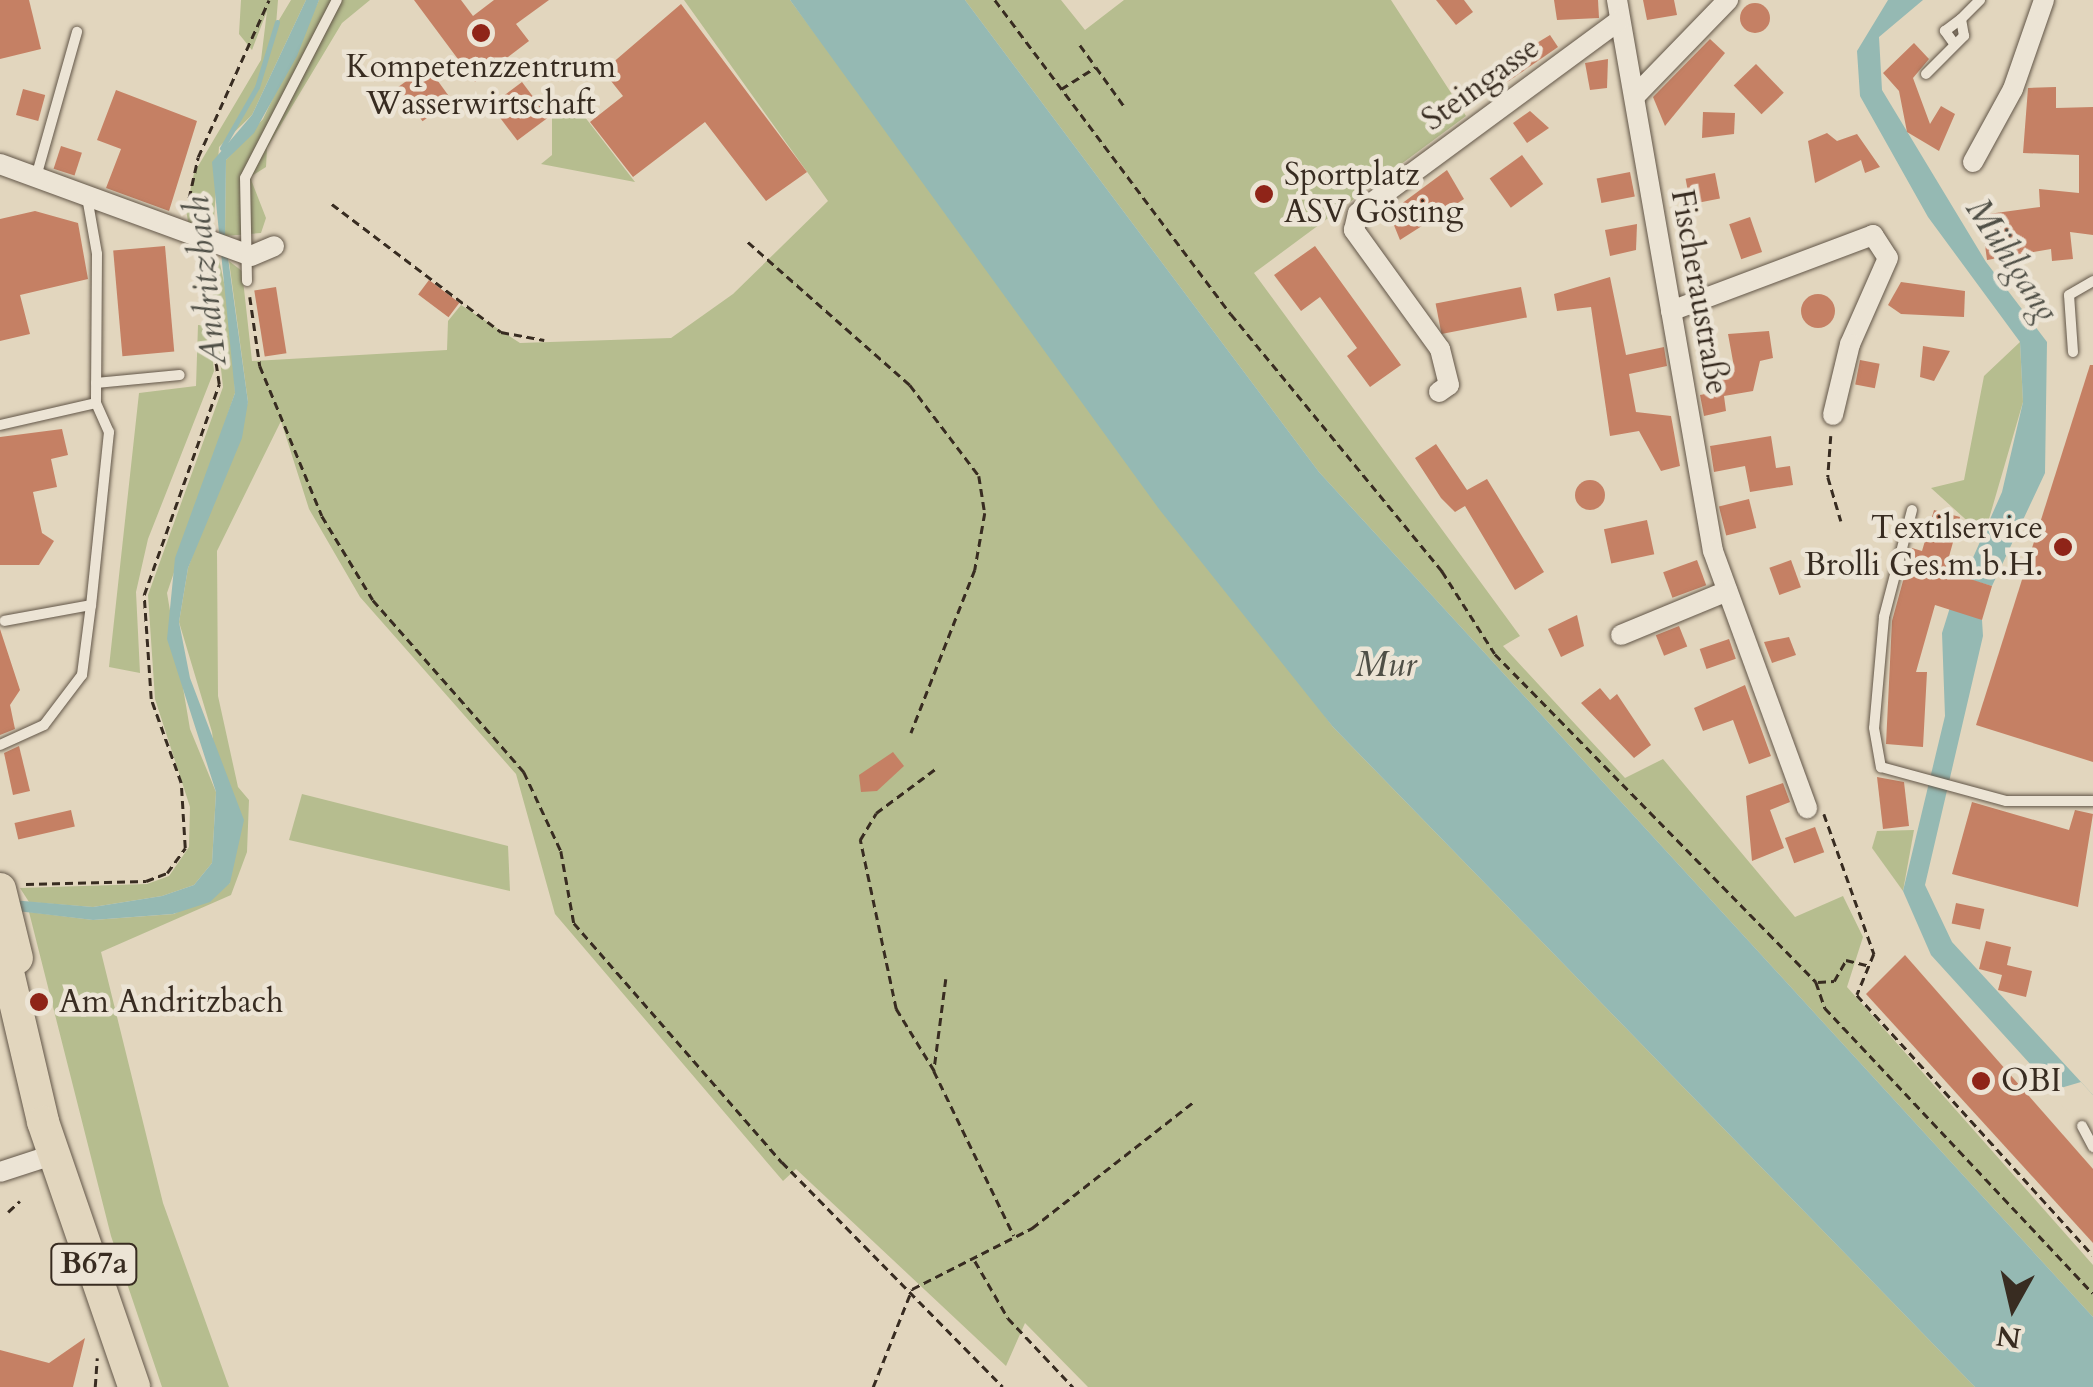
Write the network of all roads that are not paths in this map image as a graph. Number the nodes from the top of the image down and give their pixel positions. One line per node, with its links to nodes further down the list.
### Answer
1 (338, 0): 14 (lane)
2 (1728, 0): 8 (street)
3 (1980, 0): 7 (lane)
4 (2044, 0): 9 (street)
5 (1619, 10): 8 (street, Fischeraustraße); 21 (street, Steingasse)
6 (77, 32): 11 (lane)
7 (1926, 74)
8 (1635, 96): 17 (street, Fischeraustraße)
9 (1973, 162)
10 (0, 164): 11 (street)
11 (36, 178): 12 (street)
12 (86, 196): 14 (street); 20 (lane)
13 (274, 246): 14 (street)
14 (242, 253): 15 (lane)
15 (247, 281)
16 (2093, 281): 18 (lane)
17 (1671, 311): 23 (street); 26 (street, Fischeraustraße)
18 (2073, 352)
19 (180, 375): 20 (lane)
20 (96, 384): 22 (lane)
21 (1439, 392)
22 (96, 403): 24 (lane); 27 (lane)
23 (1834, 414)
24 (0, 425)
25 (1912, 510): 32 (lane)
26 (1727, 592): 29 (street); 31 (street, Fischeraustraße)
27 (91, 605): 28 (lane); 30 (lane)
28 (4, 620)
29 (1621, 635)
30 (0, 746)
31 (1803, 798)
32 (2093, 800)
33 (8, 884): 34 (main road, B67a)
34 (4, 933): 37 (main road, B67a)
35 (2082, 1126): 36 (lane)
36 (2093, 1147)
37 (58, 1153): 38 (street); 39 (main road, B67a)
38 (0, 1172)
39 (134, 1387)

